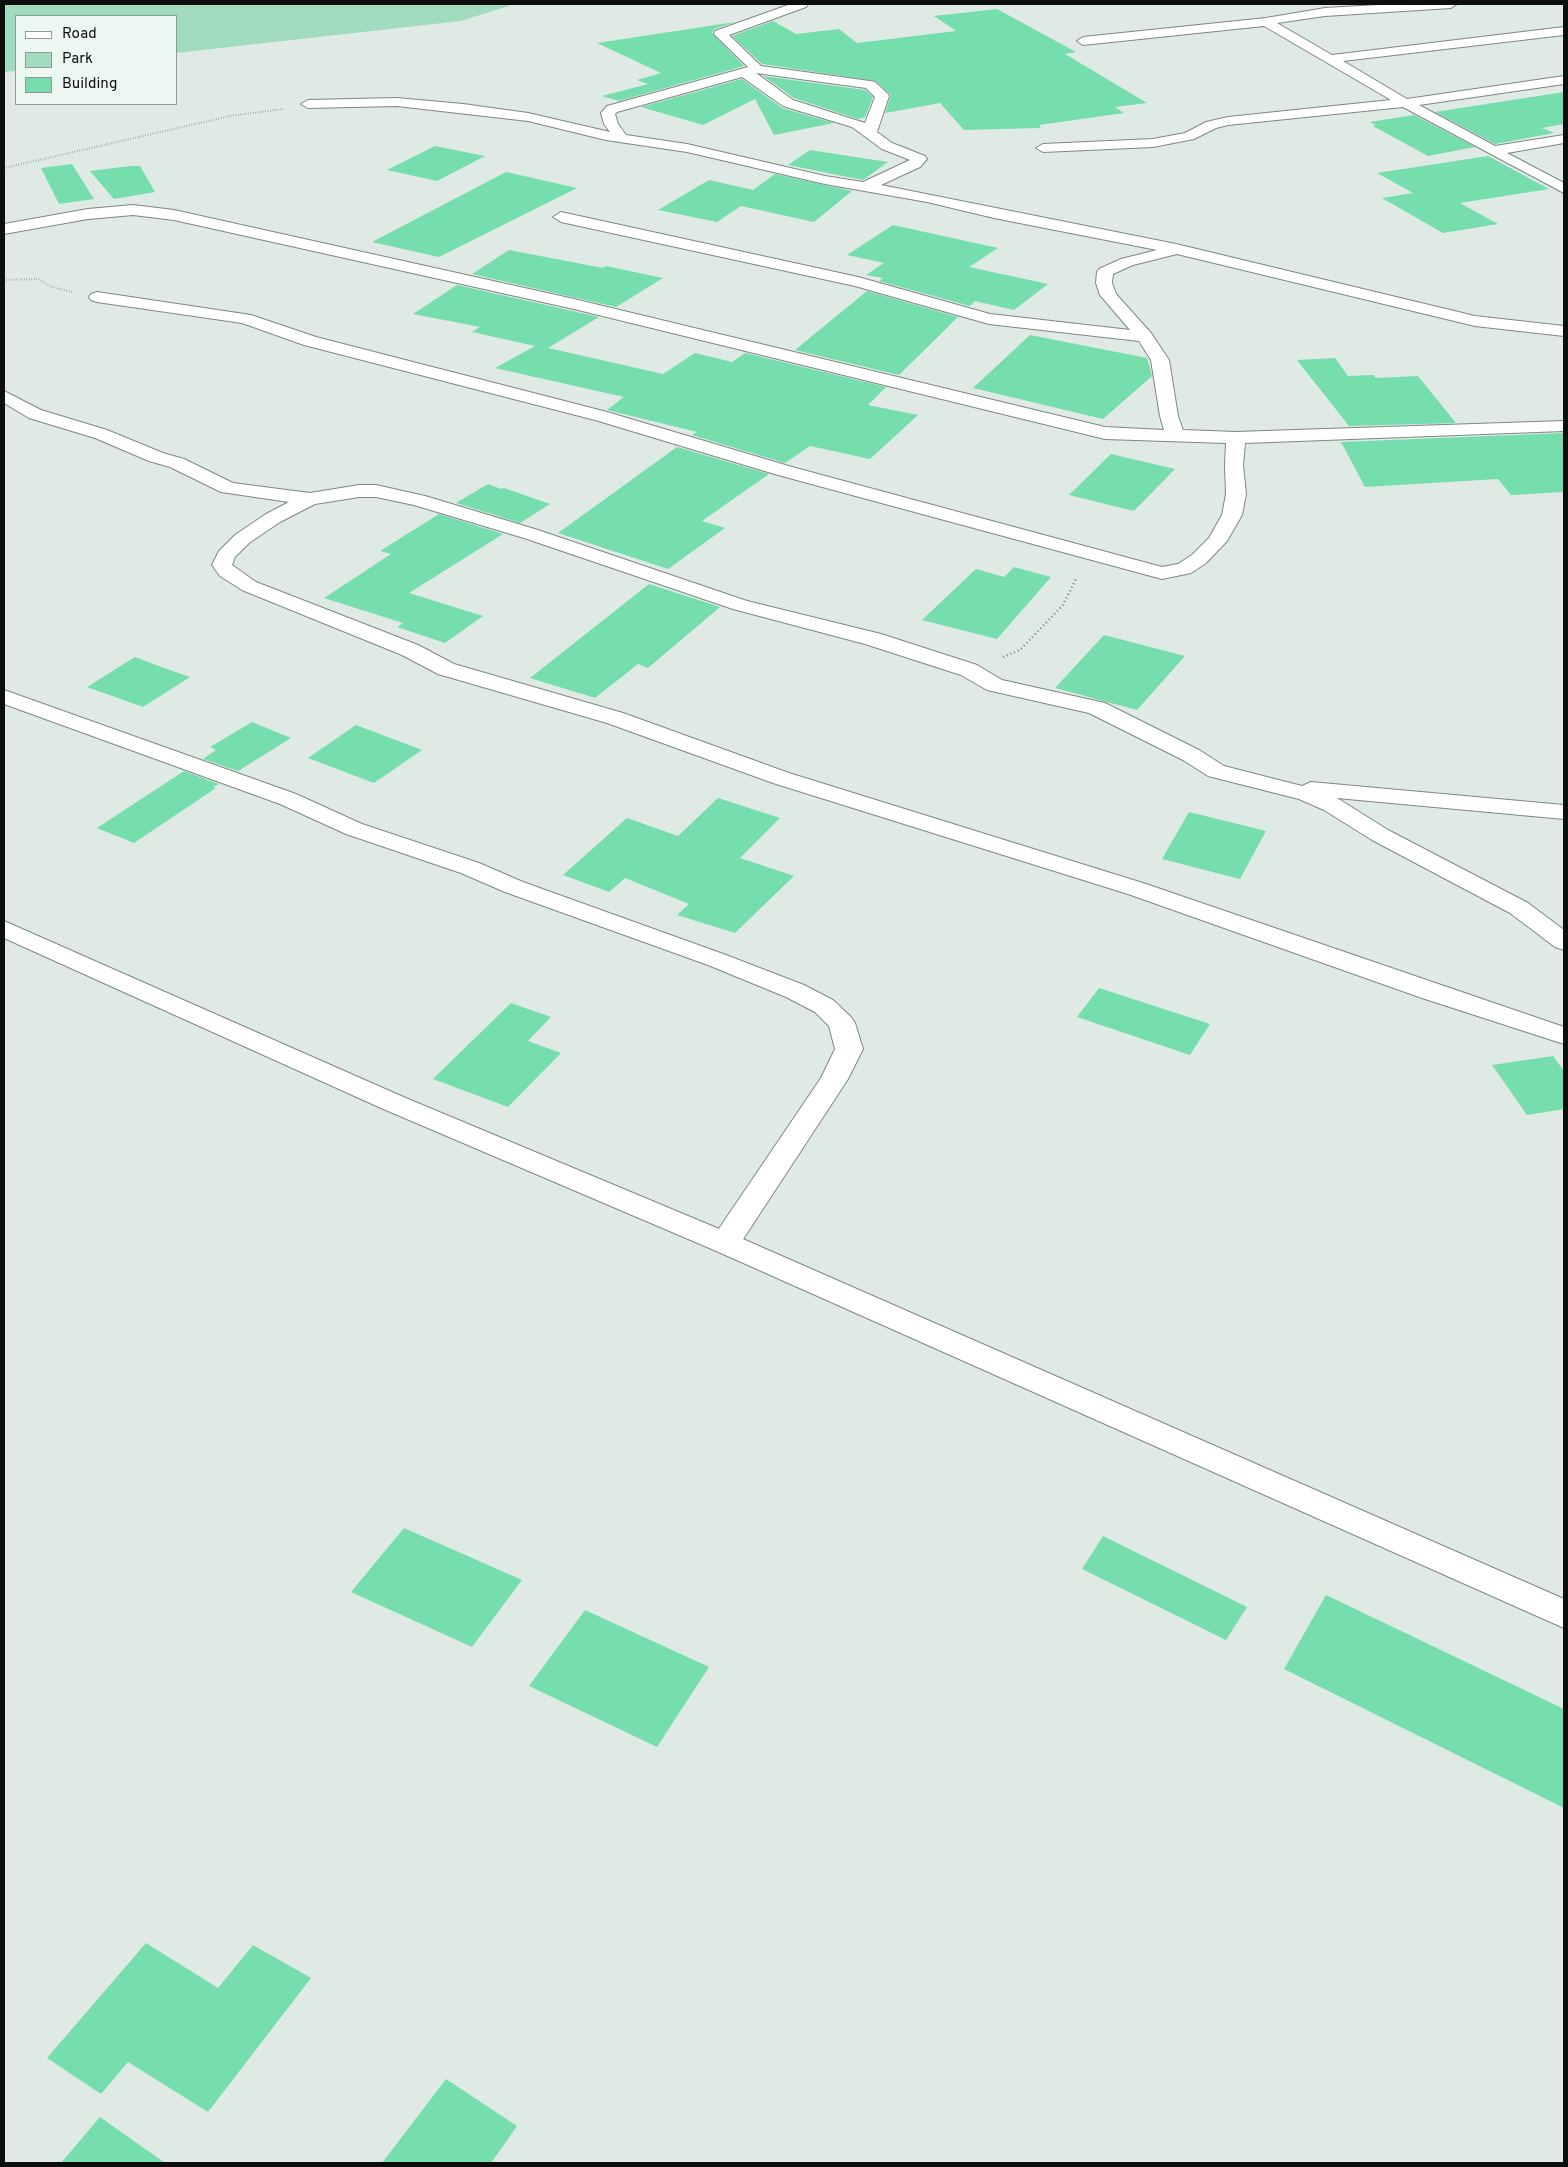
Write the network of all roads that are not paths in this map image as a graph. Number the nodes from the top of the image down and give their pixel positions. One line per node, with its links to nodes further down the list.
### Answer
1 (802, 4): 7 (street)
2 (1451, 4): 3 (street)
3 (1266, 22): 5 (street); 6 (street)
4 (1564, 31): 6 (street)
5 (1083, 41)
6 (1330, 59): 9 (street)
7 (751, 70): 11 (street); 11 (street); 12 (street)
8 (1564, 80): 9 (street)
9 (1405, 103): 14 (street); 15 (street)
10 (308, 104): 12 (street)
11 (869, 133): 16 (street)
12 (622, 139): 16 (street)
13 (1564, 139): 15 (street)
14 (1043, 148)
15 (1496, 150): 17 (street)
16 (866, 186): 20 (street)
17 (1564, 189)
18 (561, 217): 23 (street)
19 (4, 229): 26 (street)
20 (1176, 249): 22 (street); 23 (street)
21 (96, 298): 27 (street)
22 (1564, 331)
23 (1146, 337): 26 (street)
24 (4, 396): 28 (street)
25 (1564, 426): 27 (street)
26 (1176, 437): 27 (street)
27 (1236, 438)
28 (310, 499): 30 (street); 34 (street)
29 (4, 697): 35 (street)
30 (1273, 786): 31 (street); 33 (street)
31 (1564, 812)
32 (4, 929): 35 (street)
33 (1564, 942)
34 (1564, 1036)
35 (725, 1243): 36 (street)
36 (1564, 1614)

